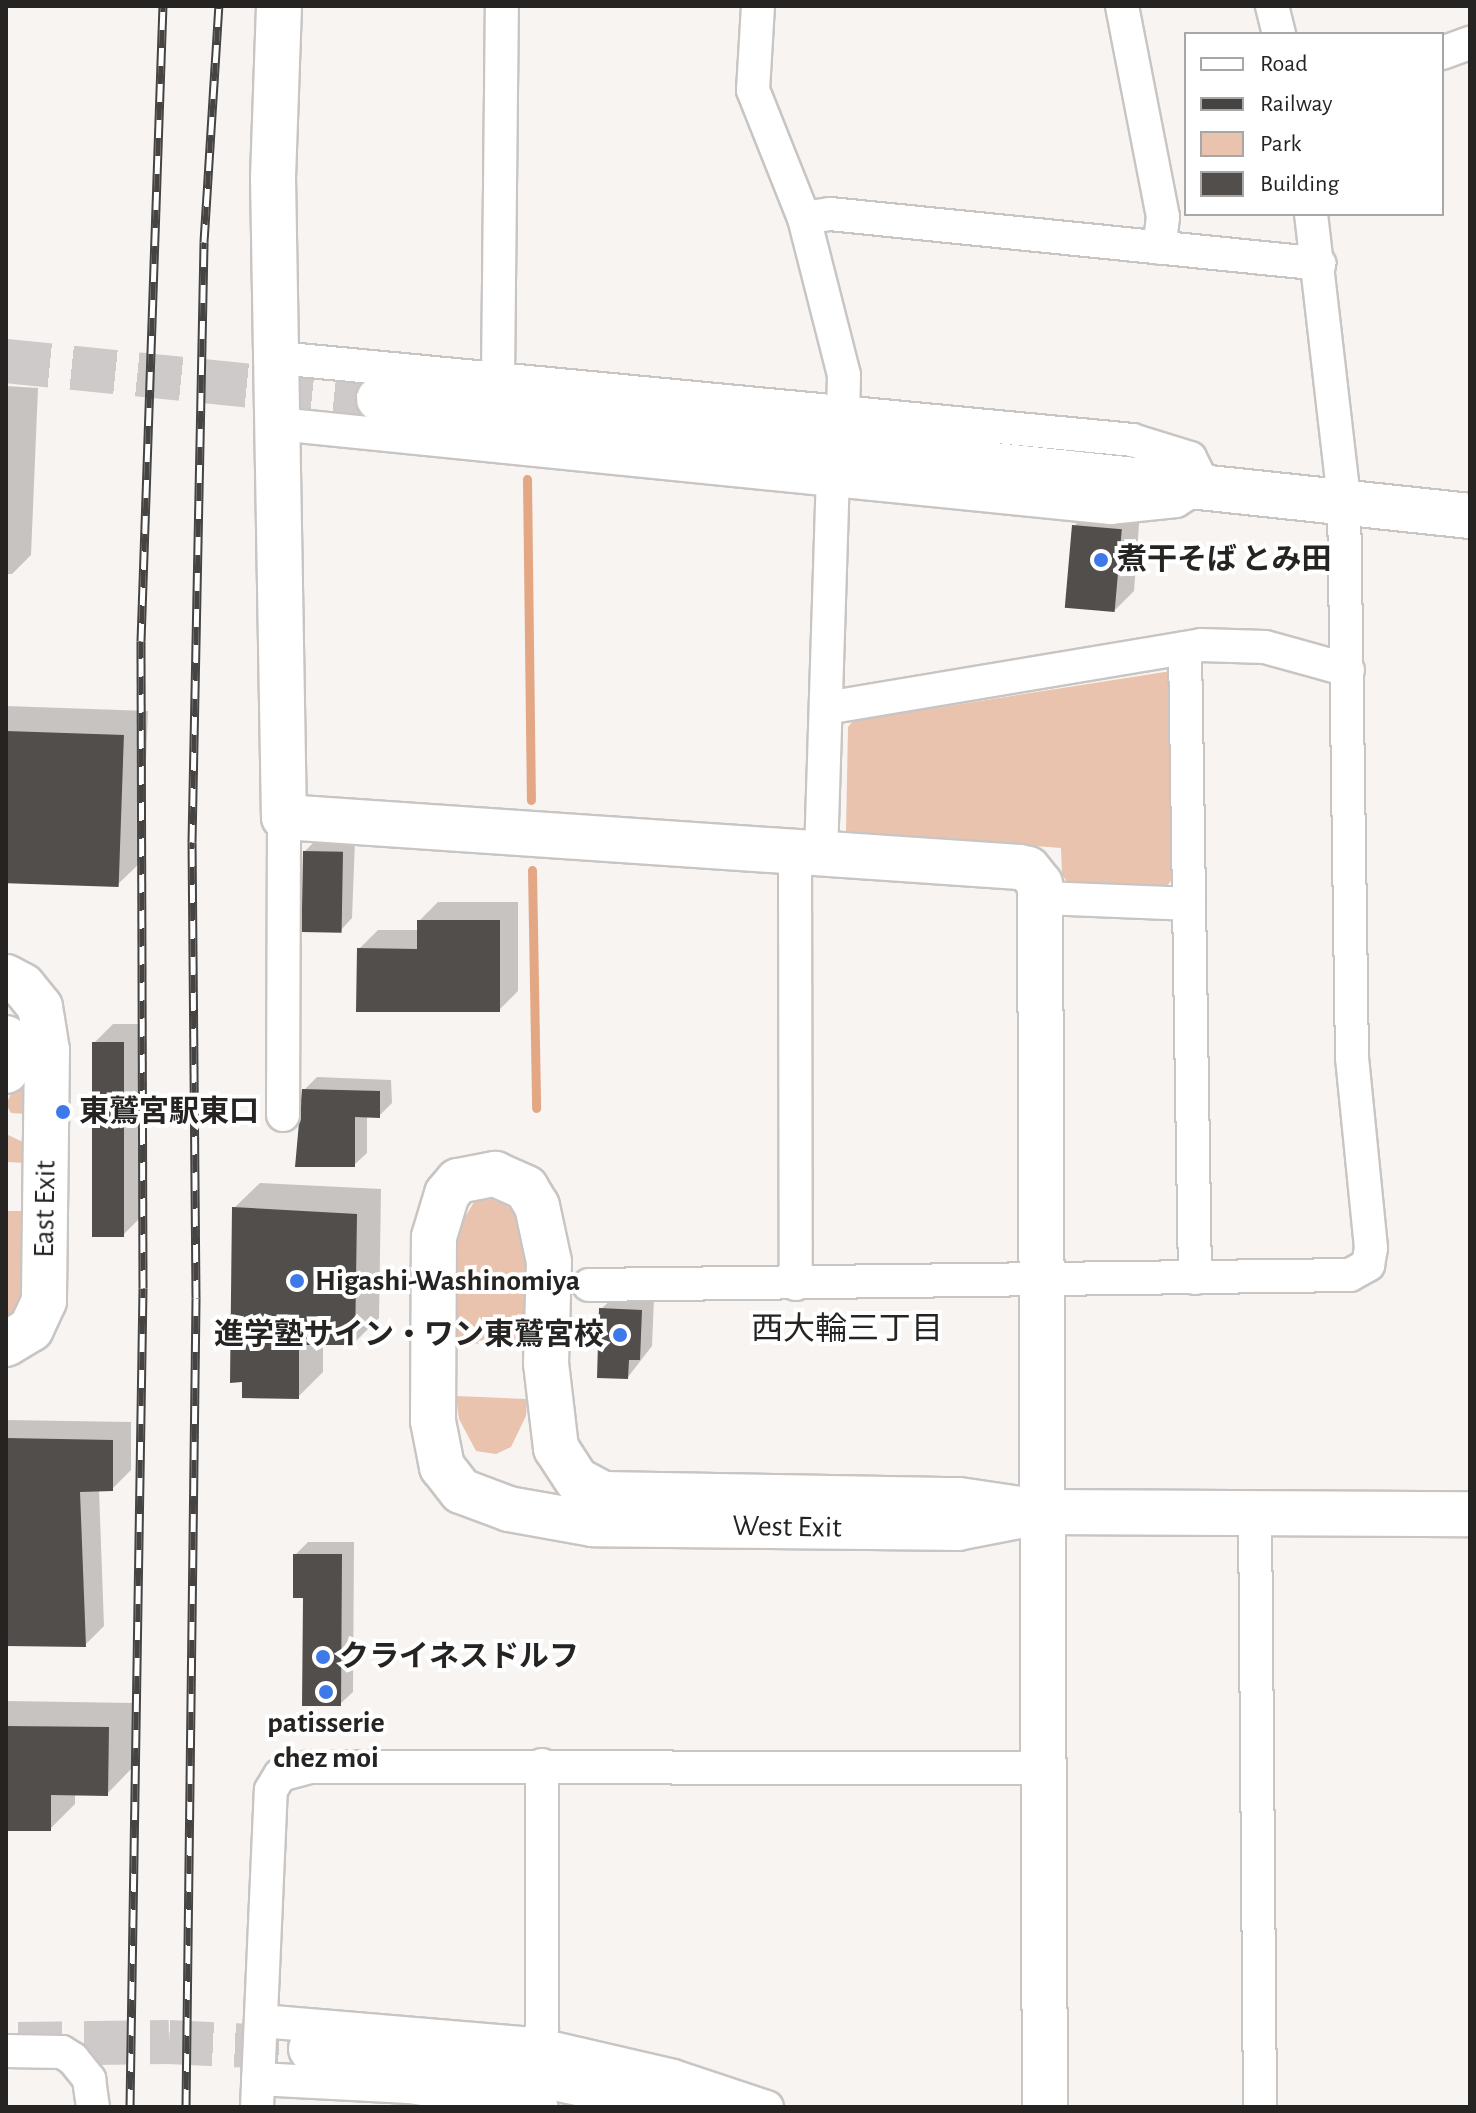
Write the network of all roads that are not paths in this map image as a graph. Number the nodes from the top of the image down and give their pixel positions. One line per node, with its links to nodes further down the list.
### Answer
1 (279, 6): 13 (street)
2 (502, 6): 14 (street)
3 (758, 6): 10 (street)
4 (1122, 6): 11 (street)
5 (1272, 6): 6 (street)
6 (1278, 32)
7 (1470, 43): 8 (street)
8 (1444, 52)
9 (1311, 216): 12 (street)
10 (804, 218): 11 (street); 16 (street)
11 (1159, 248): 12 (street)
12 (1319, 264): 20 (street)
13 (278, 358): 14 (street); 17 (street)
14 (498, 378): 16 (street)
15 (379, 399): 19 (street)
16 (843, 415): 19 (street)
17 (278, 424): 18 (street); 25 (street)
18 (833, 479): 19 (street); 24 (street)
19 (1203, 484): 20 (street)
20 (1344, 499): 21 (street); 23 (street)
21 (1470, 516)
22 (1185, 648): 23 (street); 24 (street); 28 (street)
23 (1348, 670): 33 (street)
24 (826, 708): 26 (street)
25 (284, 817): 26 (street); 32 (street)
26 (808, 854): 27 (street); 35 (street)
27 (1041, 898): 28 (street); 34 (street)
28 (1189, 904): 33 (street)
29 (6, 977): 37 (street, East Exit)
30 (6, 1038): 31 (street)
31 (6, 1071)
32 (283, 1115)
33 (1195, 1278): 34 (street)
34 (1038, 1282): 35 (street); 39 (street)
35 (796, 1284): 36 (street)
36 (589, 1285)
37 (6, 1344)
38 (1255, 1511): 39 (street); 40 (street); 53 (street)
39 (1040, 1512): 39 (street, West Exit); 42 (street)
40 (1470, 1514)
41 (542, 1765): 42 (street); 43 (street); 44 (street)
42 (1042, 1768): 52 (street)
43 (261, 2021): 44 (street); 47 (street)
44 (536, 2044): 51 (street)
45 (311, 2049): 50 (street)
46 (6, 2051): 48 (street)
47 (258, 2093): 49 (street)
48 (93, 2107)
49 (542, 2107)
50 (691, 2107)
51 (767, 2107)
52 (1045, 2107)
53 (1260, 2107)

